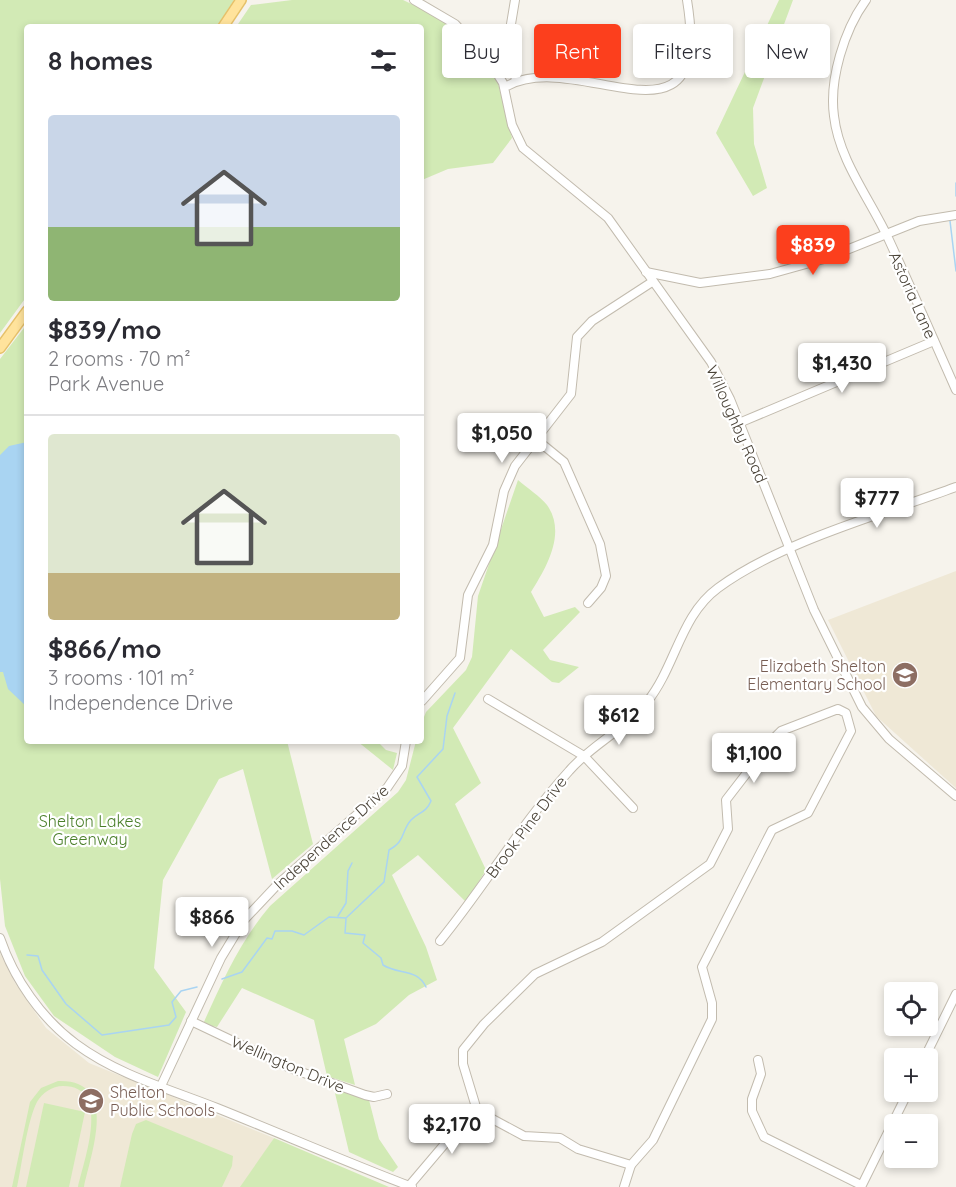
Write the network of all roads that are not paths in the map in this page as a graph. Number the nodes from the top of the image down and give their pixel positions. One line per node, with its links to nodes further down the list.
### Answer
1 (241, 0): 6 (main road)
2 (414, 0): 8 (street, Willoughby Road)
3 (515, 0): 7 (street)
4 (687, 0): 7 (street)
5 (866, 0): 10 (street, Astoria Lane)
6 (225, 24)
7 (516, 81): 8 (street)
8 (505, 87): 11 (street, Willoughby Road)
9 (956, 215): 10 (street)
10 (886, 234): 12 (street); 15 (street, Astoria Lane)
11 (646, 272): 12 (street); 13 (street, Willoughby Road)
12 (667, 277): 13 (street)
13 (654, 284): 18 (street, Willoughby Road); 19 (street)
14 (24, 315): 16 (main road)
15 (934, 341): 17 (street, Astoria Lane); 18 (street)
16 (0, 348)
17 (956, 390)
18 (740, 423): 21 (street, Willoughby Road)
19 (537, 440): 22 (street); 23 (street)
20 (956, 487): 21 (street, Brook Pine Drive)
21 (790, 547): 26 (street, Brook Pine Drive); 27 (street, Willoughby Road)
22 (588, 603)
23 (424, 699)
24 (488, 699): 26 (street)
25 (406, 744): 32 (street, Independence Drive)
26 (584, 756): 28 (street); 30 (street, Brook Pine Drive)
27 (956, 796)
28 (633, 808)
29 (0, 938): 35 (street)
30 (440, 941)
31 (956, 994): 33 (street)
32 (191, 1022): 35 (street, Independence Drive); 36 (street, Wellington Drive)
33 (929, 1048)
34 (758, 1060): 40 (street)
35 (161, 1086): 41 (street)
36 (387, 1094)
37 (903, 1102): 40 (street)
38 (476, 1107): 39 (street); 39 (street); 41 (street)
39 (631, 1165): 42 (street)
40 (861, 1186)
41 (410, 1187)
42 (624, 1187)

